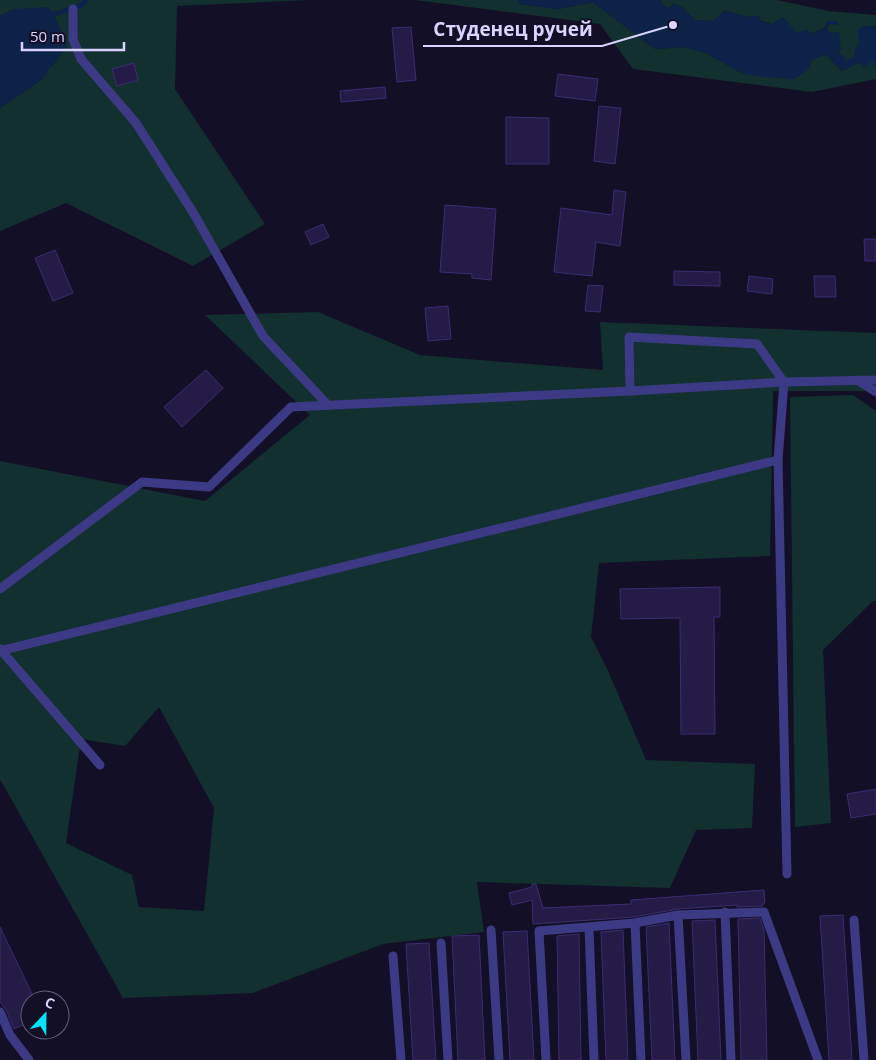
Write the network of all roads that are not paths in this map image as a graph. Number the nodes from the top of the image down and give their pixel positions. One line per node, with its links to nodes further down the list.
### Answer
1 (73, 9): 7 (lane)
2 (857, 380): 3 (lane); 4 (lane); 6 (lane)
3 (876, 380)
4 (784, 382): 5 (lane); 5 (lane); 8 (lane)
5 (630, 391): 7 (lane)
6 (876, 392)
7 (328, 405): 9 (lane)
8 (778, 460): 10 (lane); 12 (lane)
9 (0, 590)
10 (0, 650): 11 (lane)
11 (100, 765)
12 (787, 874)
13 (725, 912): 14 (lane); 30 (lane); 31 (lane)
14 (678, 915): 16 (lane); 29 (lane)
15 (854, 920): 32 (lane)
16 (635, 923): 17 (lane); 28 (lane)
17 (589, 928): 26 (lane); 27 (lane)
18 (491, 930): 25 (lane)
19 (441, 943): 24 (lane)
20 (393, 956): 23 (lane)
21 (0, 1012): 22 (lane)
22 (29, 1060)
23 (401, 1060)
24 (448, 1060)
25 (499, 1060)
26 (546, 1060)
27 (594, 1060)
28 (641, 1060)
29 (686, 1060)
30 (731, 1060)
31 (818, 1060)
32 (864, 1060)

